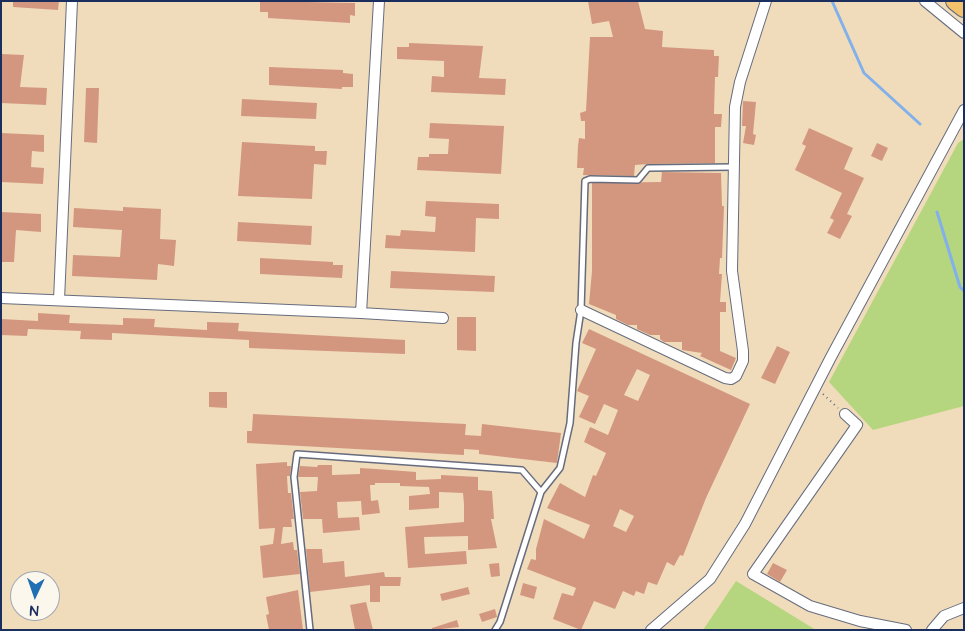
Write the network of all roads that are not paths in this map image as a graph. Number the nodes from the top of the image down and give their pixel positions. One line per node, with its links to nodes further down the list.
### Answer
1 (72, 1): 11 (street)
2 (379, 1): 13 (street)
3 (766, 1): 9 (street)
4 (925, 1): 7 (street)
5 (955, 1): 6 (highway)
6 (964, 8)
7 (964, 33)
8 (964, 110): 20 (street)
9 (732, 167): 12 (lane); 12 (street)
10 (1, 298): 11 (street)
11 (58, 300): 13 (street)
12 (581, 310): 16 (lane)
13 (361, 313): 14 (street)
14 (443, 318)
15 (845, 414): 21 (street)
16 (541, 492): 18 (lane); 19 (lane)
17 (964, 608): 22 (street)
18 (310, 630)
19 (495, 630)
20 (651, 630)
21 (906, 630)
22 (932, 630)

